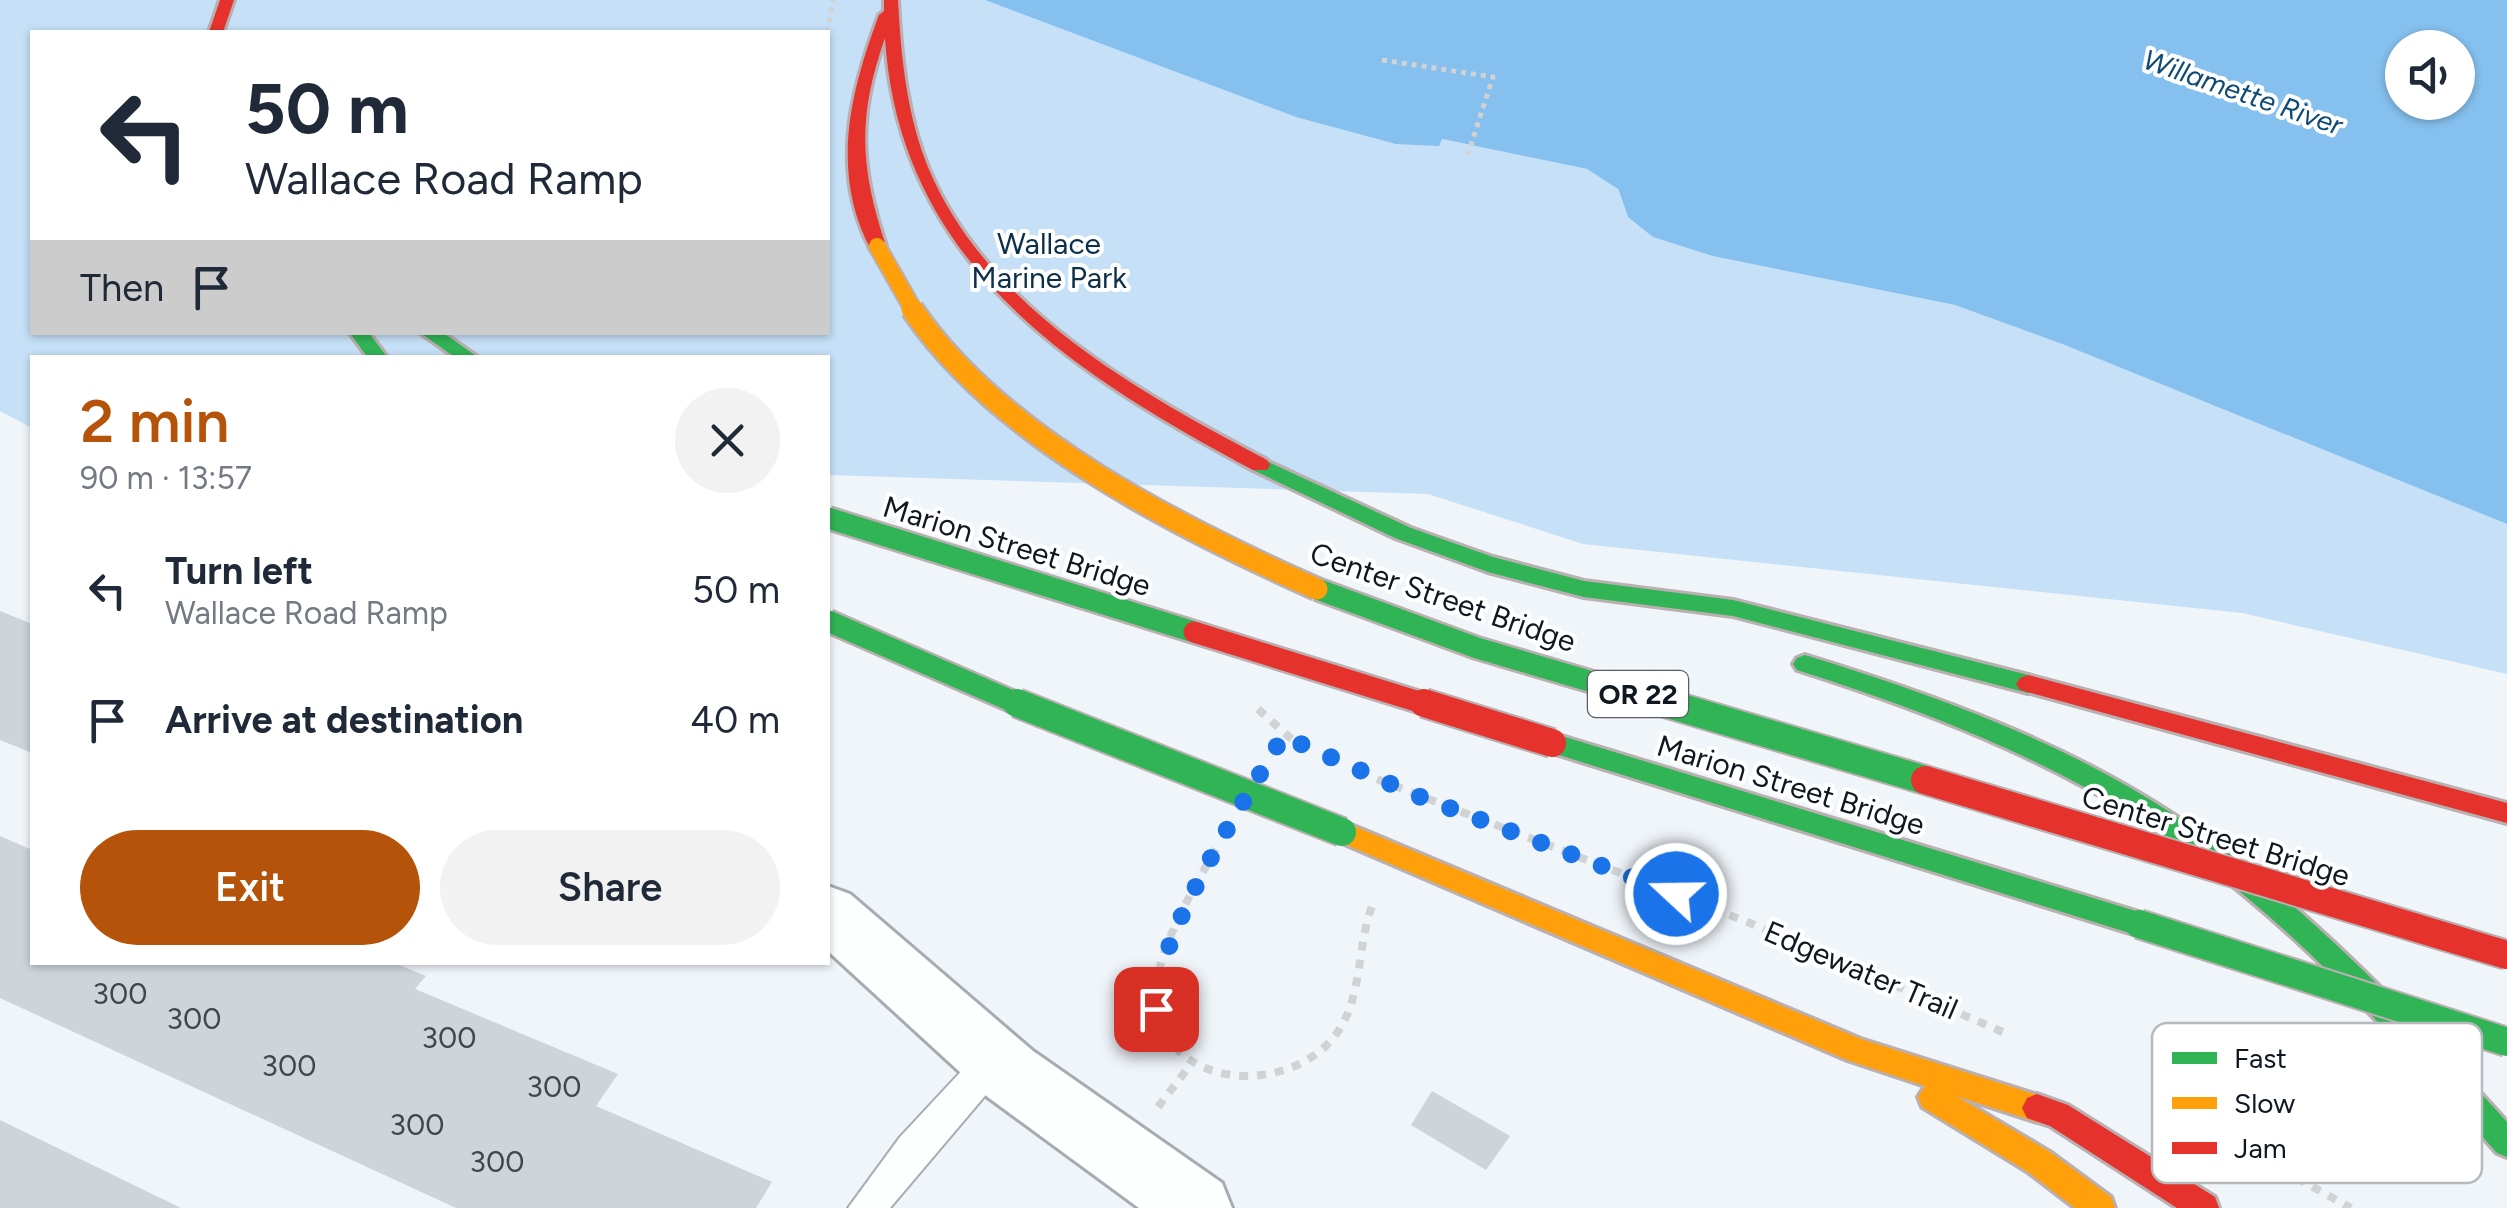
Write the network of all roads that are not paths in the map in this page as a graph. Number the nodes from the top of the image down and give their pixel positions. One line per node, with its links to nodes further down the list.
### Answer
1 (227, 0): 3 (highway)
2 (890, 2): 9 (highway, Center Street Bridge / OR 22); 15 (highway, Center Street Bridge / OR 22, bridge)
3 (217, 30)
4 (361, 335): 6 (highway)
5 (433, 335): 7 (highway)
6 (377, 355)
7 (465, 355)
8 (830, 519): 17 (highway, Marion Street Bridge / OR 22, bridge)
9 (1565, 584): 11 (highway); 13 (highway, Center Street Bridge / OR 22)
10 (830, 622): 20 (highway, bridge)
11 (1675, 624)
12 (1787, 658): 16 (highway)
13 (2507, 813)
14 (830, 915): 21 (street)
15 (2507, 955)
16 (2397, 1023)
17 (2448, 1023)
18 (2482, 1034): 19 (highway, Marion Street Bridge / OR 22, bridge)
19 (2507, 1042)
20 (1857, 1051): 24 (highway); 28 (highway)
21 (994, 1060): 26 (lane); 27 (street)
22 (2482, 1116): 23 (highway)
23 (2507, 1143)
24 (2152, 1175)
25 (2165, 1183): 29 (highway)
26 (867, 1208)
27 (1198, 1208)
28 (2100, 1208)
29 (2204, 1208)

